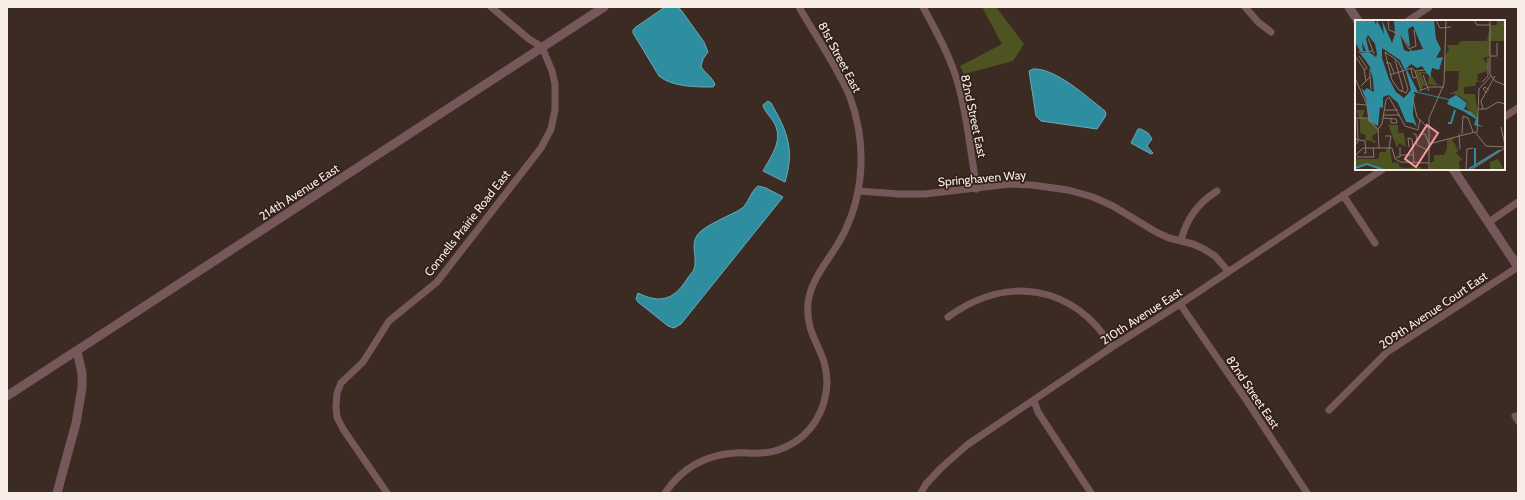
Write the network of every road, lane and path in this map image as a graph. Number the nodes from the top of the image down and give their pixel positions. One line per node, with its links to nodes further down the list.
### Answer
1 (491, 7): 11 (street)
2 (604, 7): 11 (street, 214th Avenue East)
3 (799, 7): 17 (street, 81st Street East)
4 (924, 7): 16 (street, 82nd Street East)
5 (1246, 7): 10 (street)
6 (1349, 7): 8 (street)
7 (1429, 7): 9 (street)
8 (1357, 20)
9 (1410, 20)
10 (1271, 32)
11 (542, 47): 29 (street, 214th Avenue East); 34 (street, Connells Prairie Road East)
12 (1518, 108): 13 (street)
13 (1505, 116)
14 (1381, 170): 19 (street, 210th Avenue East)
15 (1454, 170): 21 (street)
16 (977, 189): 17 (street, Springhaven Way); 22 (street, Springhaven Way)
17 (858, 191): 35 (street, 81st Street East)
18 (1217, 191): 22 (street)
19 (1343, 195): 23 (street); 25 (street, 210th Avenue East)
20 (1518, 202): 21 (street)
21 (1489, 222): 24 (street)
22 (1181, 240): 25 (street, Springhaven Way)
23 (1376, 243)
24 (1518, 267): 32 (street, 209th Avenue Court East)
25 (1228, 271): 26 (street, 210th Avenue East)
26 (1180, 304): 28 (street, 210th Avenue East); 38 (street, 82nd Street East)
27 (948, 316): 28 (street)
28 (1112, 348): 31 (street, 210th Avenue East)
29 (77, 351): 30 (street, 214th Avenue East); 33 (street)
30 (7, 396)
31 (1034, 400): 36 (street, 210th Avenue East); 37 (street)
32 (1329, 410)
33 (57, 493)
34 (387, 493)
35 (664, 493)
36 (921, 493)
37 (1091, 493)
38 (1307, 493)

